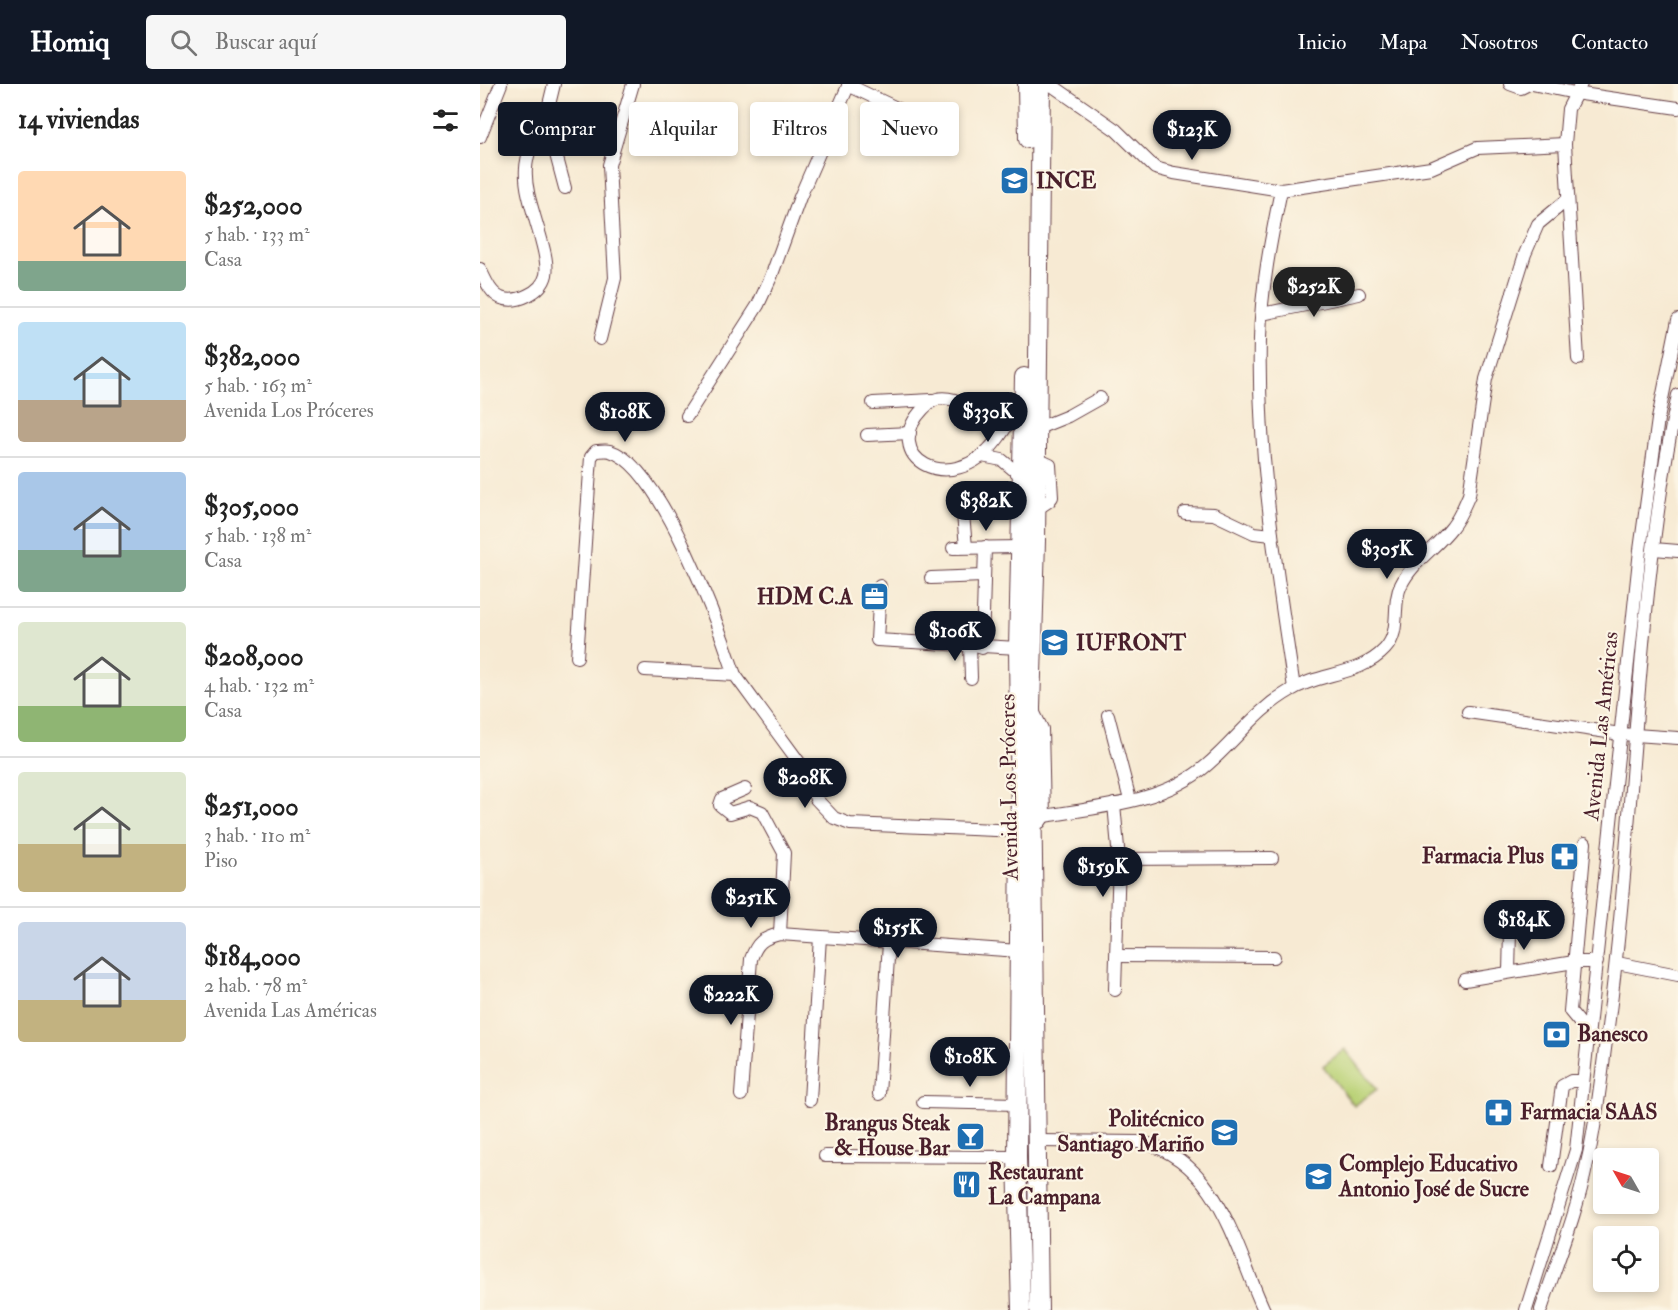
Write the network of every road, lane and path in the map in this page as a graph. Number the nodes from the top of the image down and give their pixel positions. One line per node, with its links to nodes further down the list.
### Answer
1 (501, 84): 14 (street)
2 (554, 84): 11 (street)
3 (633, 84): 25 (street)
4 (1027, 84): 28 (highway, Avenida Los Próceres)
5 (1041, 84): 35 (highway, Avenida Los Próceres)
6 (1050, 84): 19 (street)
7 (1510, 84): 8 (street)
8 (1530, 84): 10 (street)
9 (849, 85): 12 (street); 33 (street)
10 (1578, 89): 13 (street); 15 (street)
11 (550, 102)
12 (884, 102)
13 (1678, 108)
14 (480, 137)
15 (1565, 144): 19 (street); 20 (street)
16 (526, 156): 21 (street)
17 (556, 156): 18 (street)
18 (565, 188)
19 (1281, 190): 23 (street)
20 (1567, 200): 26 (street); 57 (street)
21 (480, 269)
22 (1359, 294): 23 (street)
23 (1262, 314): 43 (street)
24 (1678, 320): 61 (street, Avenida Las Américas)
25 (600, 339)
26 (1578, 359)
27 (1678, 395): 46 (street, Avenida Las Américas)
28 (1023, 397): 34 (street); 40 (highway, Avenida Los Próceres)
29 (1100, 398): 35 (street)
30 (932, 400): 31 (street); 32 (street); 36 (street)
31 (955, 400)
32 (873, 403)
33 (687, 416)
34 (1004, 428): 38 (street); 39 (street)
35 (1036, 429): 58 (highway, Avenida Los Próceres)
36 (910, 433): 37 (street); 38 (street)
37 (867, 435)
38 (982, 456): 39 (street)
39 (1002, 460): 40 (street)
40 (1021, 476): 45 (highway, Avenida Los Próceres)
41 (962, 503): 44 (street)
42 (1185, 513): 43 (street)
43 (1272, 535): 57 (street)
44 (985, 547): 45 (street); 48 (street)
45 (1020, 547): 52 (highway, Avenida Los Próceres)
46 (1654, 549): 47 (street); 62 (street, Avenida Las Américas)
47 (1678, 551)
48 (983, 576): 49 (street); 51 (street)
49 (931, 578)
50 (880, 586): 51 (street)
51 (976, 646): 52 (street); 56 (street)
52 (1018, 648): 68 (highway, Avenida Los Próceres)
53 (578, 657): 55 (street)
54 (645, 670): 55 (street)
55 (735, 675): 68 (street)
56 (971, 678)
57 (1294, 688): 65 (street)
58 (1031, 708): 67 (street); 68 (highway, Avenida Los Próceres)
59 (1468, 712): 61 (street)
60 (1108, 715): 65 (street)
61 (1621, 734): 62 (street); 72 (street, Avenida Las Américas)
62 (1635, 734): 63 (street); 83 (street, Avenida Las Américas)
63 (1678, 738)
64 (745, 789): 75 (street)
65 (1130, 800): 66 (street)
66 (1114, 804): 67 (street); 71 (street)
67 (1044, 816): 68 (street)
68 (1027, 832): 78 (highway, Avenida Los Próceres); 95 (highway, Avenida Los Próceres)
69 (1585, 843): 73 (street)
70 (1272, 858): 71 (street)
71 (1119, 859): 79 (street)
72 (1605, 883): 73 (street); 82 (street, Avenida Las Américas)
73 (1582, 886): 81 (street)
74 (1510, 931): 84 (street)
75 (780, 934): 76 (street); 91 (street)
76 (820, 937): 77 (street); 92 (street)
77 (889, 943): 78 (street); 90 (street)
78 (1019, 951): 94 (highway, Avenida Los Próceres)
79 (1116, 956): 80 (street); 87 (street)
80 (1274, 957)
81 (1574, 962): 82 (street); 84 (street); 88 (street)
82 (1597, 963): 88 (street, Avenida Las Américas)
83 (1617, 963): 85 (street); 103 (street, Avenida Las Américas)
84 (1509, 972): 86 (street)
85 (1678, 975)
86 (1465, 980)
87 (1115, 990)
88 (1589, 1034): 89 (street, Avenida Las Américas)
89 (1582, 1081): 98 (street); 102 (street, Avenida Las Américas)
90 (879, 1094)
91 (741, 1095)
92 (810, 1100)
93 (923, 1102): 94 (street)
94 (1018, 1104): 97 (highway, Avenida Los Próceres)
95 (1036, 1141): 99 (highway, Avenida Los Próceres); 101 (street)
96 (825, 1156): 97 (street)
97 (1017, 1157): 100 (highway, Avenida Los Próceres)
98 (1551, 1166)
99 (1039, 1308)
100 (1021, 1310)
101 (1264, 1310)
102 (1527, 1310)
103 (1541, 1310)

